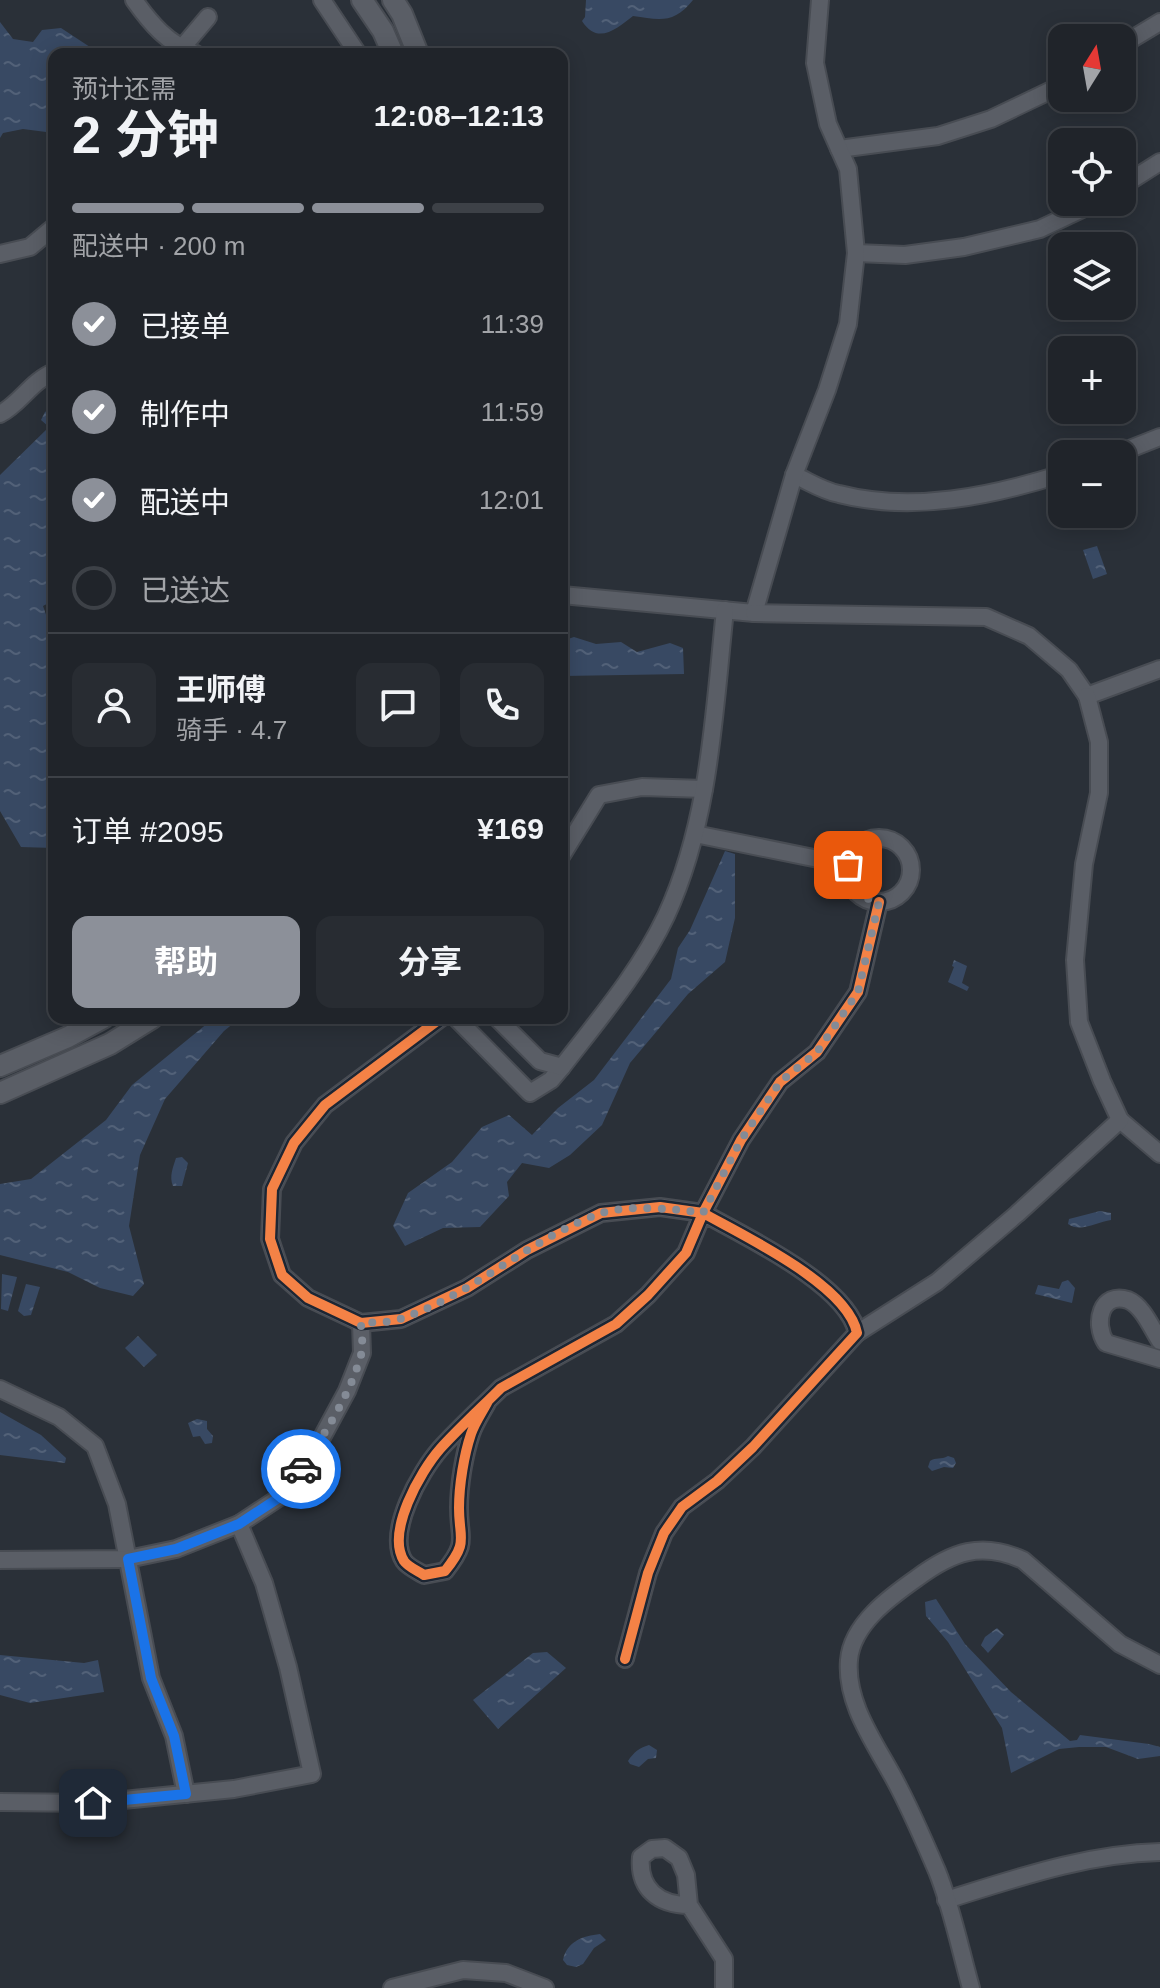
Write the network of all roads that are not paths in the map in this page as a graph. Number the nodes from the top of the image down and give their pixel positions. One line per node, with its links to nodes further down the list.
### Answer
1 (134, 0): 9 (street)
2 (322, 0): 11 (street)
3 (362, 0): 12 (street)
4 (393, 0): 13 (street)
5 (820, 0): 15 (street)
6 (208, 17): 10 (street)
7 (1160, 22): 8 (street)
8 (1136, 37)
9 (184, 48)
10 (191, 48)
11 (354, 48)
12 (390, 48)
13 (416, 48)
14 (1048, 92): 15 (street)
15 (839, 149): 20 (street)
16 (1160, 162): 17 (street)
17 (1136, 177)
18 (1067, 216): 20 (street)
19 (48, 232): 21 (street)
20 (856, 253): 26 (street)
21 (0, 254)
22 (48, 374): 23 (street)
23 (0, 414)
24 (1160, 437): 25 (street)
25 (1136, 446)
26 (794, 475): 27 (street); 30 (street)
27 (1048, 478)
28 (568, 596): 29 (street)
29 (725, 610): 30 (street); 33 (street)
30 (754, 613): 32 (street)
31 (1160, 669): 32 (street)
32 (1087, 696): 48 (street)
33 (704, 789): 34 (street); 35 (street)
34 (695, 834): 36 (street); 46 (street)
35 (568, 845)
36 (848, 865): 37 (street); 37 (street)
37 (879, 902): 50 (street)
38 (91, 1024): 43 (street)
39 (142, 1024): 45 (street)
40 (433, 1024): 51 (street)
41 (462, 1024): 46 (street)
42 (503, 1024): 46 (street)
43 (49, 1045): 44 (street); 45 (street)
44 (0, 1066)
45 (60, 1066): 47 (street)
46 (562, 1067)
47 (0, 1093)
48 (1120, 1120): 49 (street); 52 (street)
49 (1160, 1154)
50 (703, 1213): 51 (street); 52 (street); 56 (street)
51 (361, 1323): 57 (street)
52 (857, 1333): 60 (street)
53 (1160, 1341): 54 (street)
54 (1160, 1359)
55 (0, 1389): 58 (street)
56 (488, 1401): 56 (street)
57 (239, 1524): 58 (street); 62 (street)
58 (128, 1559): 59 (street); 62 (street)
59 (0, 1560)
60 (625, 1659)
61 (1160, 1665): 65 (street)
62 (186, 1794): 63 (street)
63 (0, 1802)
64 (1160, 1852): 65 (street)
65 (946, 1900): 70 (street)
66 (689, 1905): 69 (street)
67 (392, 1988): 68 (street)
68 (545, 1988)
69 (724, 1988)
70 (971, 1988)

